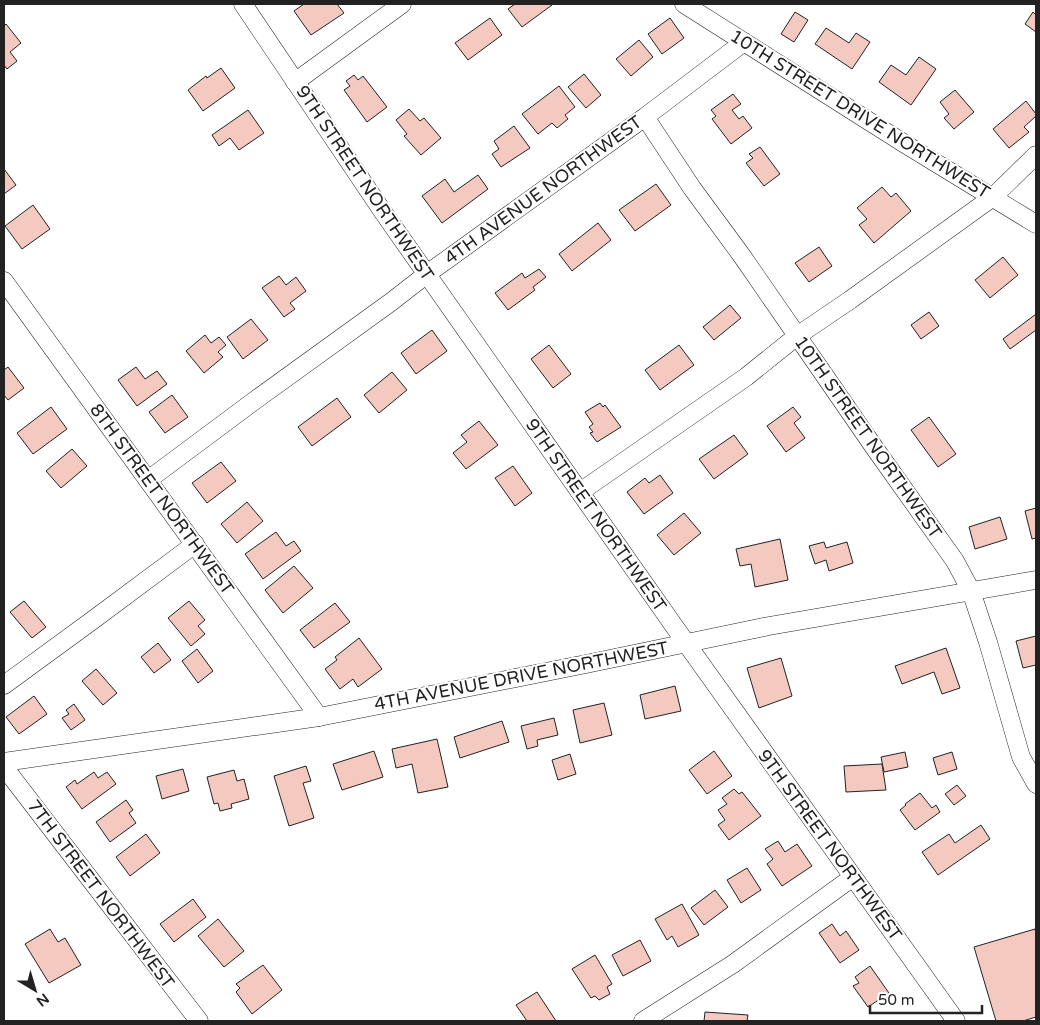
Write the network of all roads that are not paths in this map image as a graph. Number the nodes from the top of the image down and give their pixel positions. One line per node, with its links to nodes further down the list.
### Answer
1 (243, 4): 5 (street, 9TH STREET NORTHWEST)
2 (402, 4): 5 (street)
3 (684, 4): 4 (street, 10TH STREET DRIVE NORTHWEST)
4 (744, 42): 6 (street, 4TH AVENUE NORTHWEST); 8 (street, 10TH STREET DRIVE NORTHWEST)
5 (295, 82): 10 (street, 9TH STREET NORTHWEST)
6 (645, 117): 10 (street, 4TH AVENUE NORTHWEST); 12 (street, 10TH STREET NORTHWEST)
7 (1036, 155): 8 (street)
8 (993, 197): 9 (street, 10TH STREET DRIVE NORTHWEST); 12 (street)
9 (1036, 224)
10 (427, 274): 13 (street, 4TH AVENUE NORTHWEST); 14 (street, 9TH STREET NORTHWEST)
11 (4, 281): 13 (street, 8TH STREET NORTHWEST)
12 (797, 336): 14 (street); 17 (street, 10TH STREET NORTHWEST)
13 (148, 480): 15 (street, 8TH STREET NORTHWEST)
14 (580, 492): 18 (street, 9TH STREET NORTHWEST)
15 (195, 544): 19 (street); 20 (street, 8TH STREET NORTHWEST)
16 (1036, 580): 17 (street, 4TH AVENUE DRIVE NORTHWEST)
17 (971, 591): 18 (street, 4TH AVENUE DRIVE NORTHWEST); 23 (street, 10TH STREET NORTHWEST)
18 (686, 643): 20 (street, 4TH AVENUE DRIVE NORTHWEST); 24 (street, 9TH STREET NORTHWEST)
19 (4, 685)
20 (319, 716): 21 (street, 4TH AVENUE DRIVE NORTHWEST)
21 (4, 762)
22 (4, 767): 25 (street, 7TH STREET NORTHWEST)
23 (1036, 784)
24 (852, 878): 26 (street); 27 (street, 9TH STREET NORTHWEST)
25 (198, 1021)
26 (643, 1021)
27 (956, 1021)

